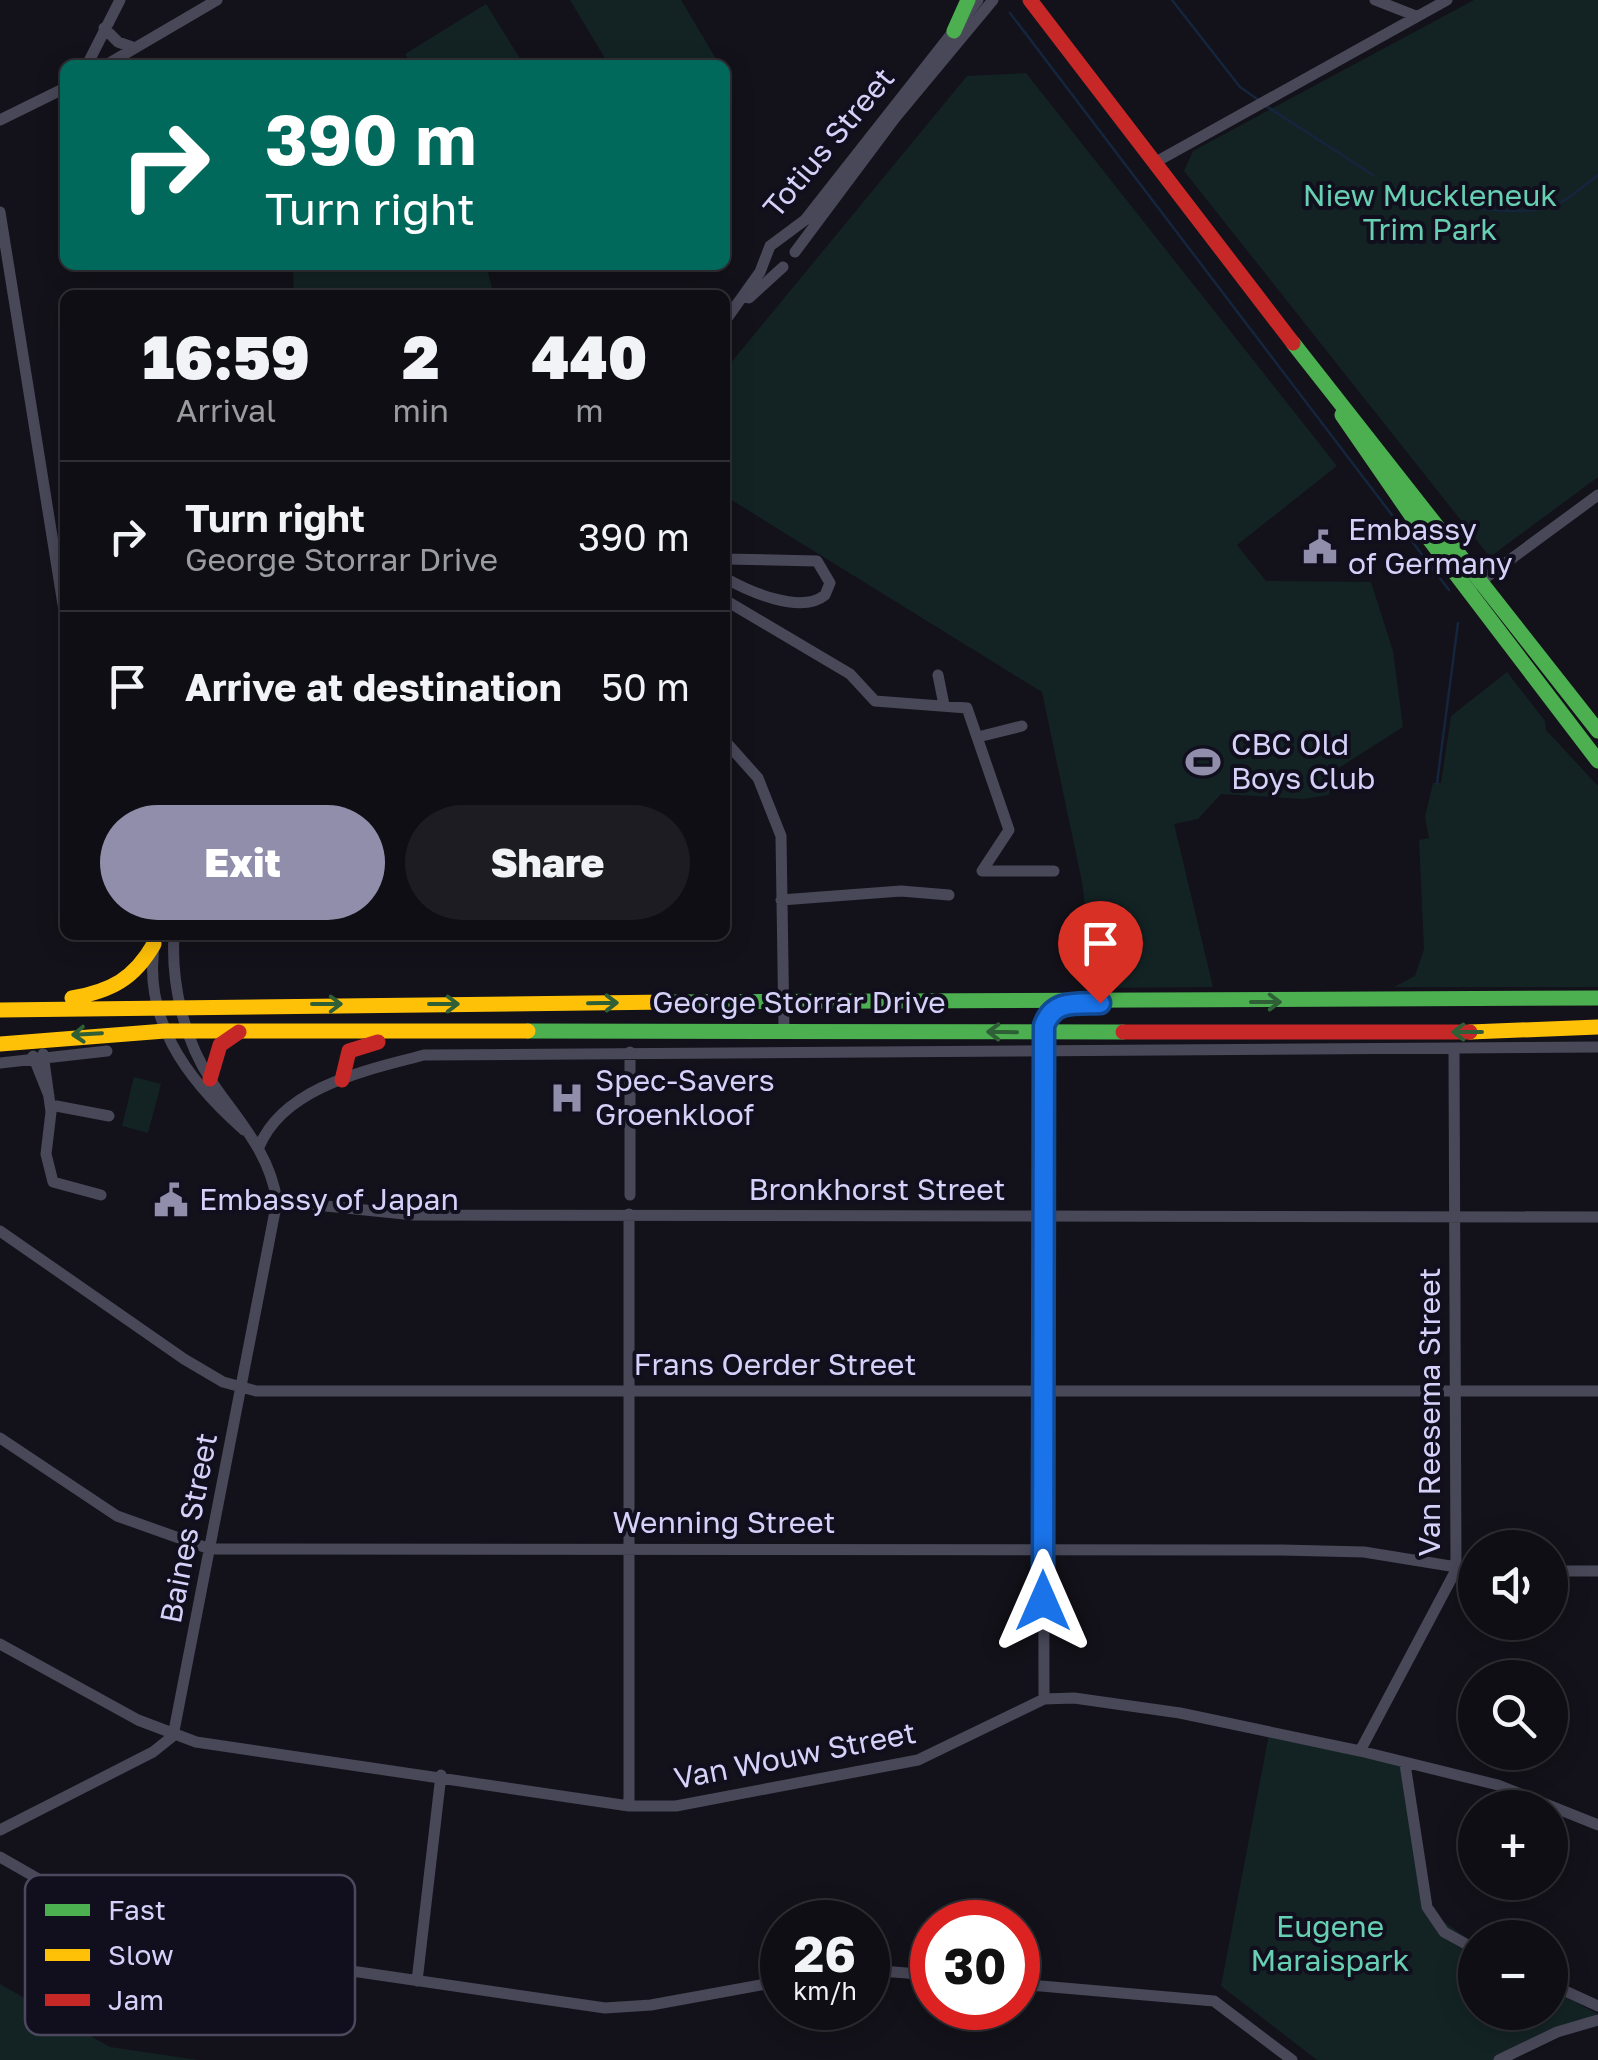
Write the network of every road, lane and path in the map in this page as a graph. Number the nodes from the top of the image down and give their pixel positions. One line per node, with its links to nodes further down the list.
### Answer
1 (120, 0): 11 (street)
2 (217, 0): 13 (street)
3 (968, 0): 12 (main road)
4 (978, 0): 12 (street, Totius Street)
5 (992, 0): 22 (street, Totius Street)
6 (1020, 0): 17 (main road)
7 (1030, 0): 17 (main road)
8 (1374, 0): 10 (street)
9 (1447, 0): 10 (street)
10 (1416, 16): 19 (street)
11 (104, 28): 13 (street); 14 (street)
12 (954, 31): 21 (street, Totius Street)
13 (135, 48): 15 (street)
14 (89, 60)
15 (115, 60)
16 (60, 90): 18 (street)
17 (1117, 118): 19 (main road)
18 (0, 120)
19 (1154, 164): 30 (main road)
20 (0, 212): 31 (street)
21 (780, 240): 22 (street); 23 (street, Totius Street)
22 (795, 252): 24 (street)
23 (768, 255): 24 (street); 25 (street, Totius Street)
24 (782, 268): 26 (street, Totius Street)
25 (730, 313)
26 (730, 316)
27 (1598, 495): 30 (street)
28 (730, 559): 29 (street)
29 (730, 580)
30 (1476, 585): 33 (main road); 35 (main road)
31 (60, 586)
32 (730, 603): 36 (street)
33 (1543, 660): 35 (main road); 38 (main road)
34 (938, 675): 36 (street)
35 (1552, 700): 41 (main road)
36 (944, 705): 39 (street)
37 (1022, 726): 39 (street)
38 (1598, 731)
39 (978, 737): 42 (street)
40 (730, 747): 44 (street)
41 (1598, 761)
42 (1054, 871)
43 (949, 896): 44 (street)
44 (781, 900): 48 (street)
45 (155, 940): 52 (street); 54 (main road)
46 (174, 940): 53 (street)
47 (1598, 998): 50 (main road, George Storrar Drive, one-way to 47)
48 (783, 1001): 49 (main road, George Storrar Drive); 53 (main road, George Storrar Drive, one-way to 48); 56 (street)
49 (931, 1002): 51 (main road, George Storrar Drive); 63 (main road)
50 (1213, 1002): 51 (main road, George Storrar Drive); 60 (main road); 61 (main road)
51 (1063, 1004): 63 (main road)
52 (160, 1006): 53 (main road, George Storrar Drive); 54 (main road, George Storrar Drive); 57 (street)
53 (180, 1006): 58 (street, Baines Street)
54 (1, 1010)
55 (1598, 1028): 61 (main road, George Storrar Drive, one-way to 61)
56 (784, 1030): 62 (main road, George Storrar Drive); 63 (main road, George Storrar Drive, one-way to 56)
57 (165, 1031): 58 (main road, George Storrar Drive); 64 (main road, George Storrar Drive, one-way to 64); 75 (street)
58 (188, 1031): 59 (main road, George Storrar Drive); 71 (street, Baines Street)
59 (239, 1032): 62 (main road, George Storrar Drive); 71 (main road)
60 (1195, 1032): 61 (main road, George Storrar Drive); 63 (main road, George Storrar Drive)
61 (1235, 1032)
62 (437, 1033): 72 (main road)
63 (1044, 1040): 66 (street, George Storrar Drive); 68 (street, George Storrar Drive); 80 (street)
64 (0, 1044)
65 (1598, 1047): 66 (street, George Storrar Drive)
66 (1454, 1049): 81 (street, Van Reesema Street)
67 (107, 1050): 69 (street)
68 (630, 1052): 72 (street, George Storrar Drive); 76 (street)
69 (38, 1056): 70 (street); 73 (street)
70 (0, 1063)
71 (210, 1079): 75 (street, Baines Street)
72 (342, 1080): 75 (street, George Storrar Drive)
73 (50, 1101): 74 (street); 77 (street)
74 (109, 1116)
75 (257, 1143): 78 (street, Baines Street)
76 (630, 1194)
77 (100, 1195)
78 (277, 1201): 79 (street, Bronkhorst Street); 84 (street, Baines Street)
79 (629, 1214): 80 (street, Bronkhorst Street); 87 (street)
80 (1043, 1216): 81 (street, Bronkhorst Street); 86 (street)
81 (1454, 1217): 82 (street, Bronkhorst Street); 85 (street, Van Reesema Street)
82 (1598, 1218)
83 (0, 1230): 84 (street, Frans Oerder Street)
84 (242, 1389): 87 (street, Frans Oerder Street); 91 (street, Baines Street)
85 (1455, 1389): 86 (street, Frans Oerder Street); 88 (street, Frans Oerder Street); 93 (street, Van Reesema Street)
86 (1044, 1390): 87 (street, Frans Oerder Street); 92 (street)
87 (628, 1391): 90 (street)
88 (1598, 1391)
89 (0, 1438): 91 (street, Wenning Street)
90 (630, 1547): 91 (street, Wenning Street); 92 (street, Wenning Street); 102 (street)
91 (210, 1550): 98 (street, Baines Street)
92 (1043, 1550): 93 (street, Wenning Street); 97 (street)
93 (1456, 1570): 99 (street, Van Reesema Street)
94 (1568, 1571): 95 (street)
95 (1598, 1572)
96 (0, 1644): 98 (street, Van Wouw Street)
97 (1044, 1700): 99 (street, Van Wouw Street); 102 (street, Van Wouw Street)
98 (173, 1736): 101 (street, Van Wouw Street); 104 (street)
99 (1360, 1750): 100 (street, Van Wouw Street)
100 (1406, 1764): 103 (street, Van Wouw Street); 107 (street)
101 (441, 1775): 102 (street, Van Wouw Street); 109 (street)
102 (630, 1806)
103 (1598, 1825)
104 (0, 1830)
105 (0, 1857): 106 (street)
106 (32, 1875)
107 (1458, 1940)
108 (355, 1971): 109 (street)
109 (417, 1981): 110 (street)
110 (760, 1985)
111 (1040, 1986): 115 (street)
112 (1568, 1992): 113 (street)
113 (1598, 2006)
114 (1598, 2020): 116 (street)
115 (1292, 2060)
116 (1499, 2060)

